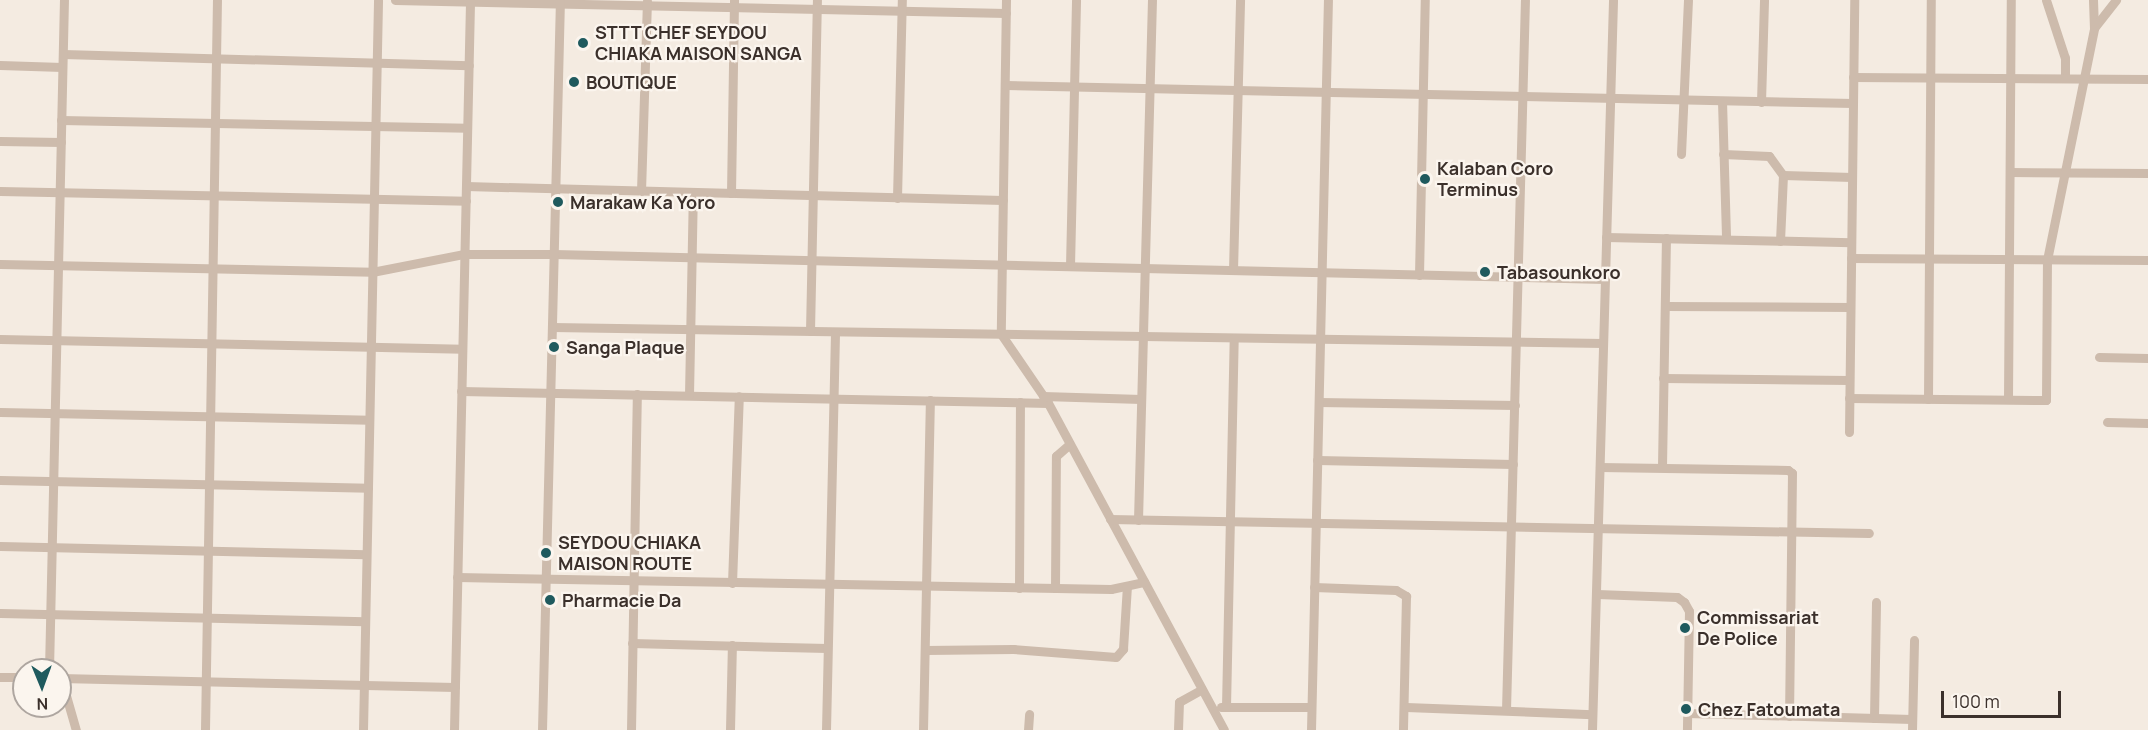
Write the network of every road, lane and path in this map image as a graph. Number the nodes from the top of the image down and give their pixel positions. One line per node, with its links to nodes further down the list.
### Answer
1 (64, 0): 30 (street)
2 (217, 0): 31 (street)
3 (378, 0): 32 (street)
4 (395, 0): 22 (street)
5 (903, 0): 27 (street)
6 (1006, 0): 28 (street)
7 (1076, 0): 43 (street)
8 (1152, 0): 44 (street)
9 (1240, 0): 45 (street)
10 (1328, 0): 46 (street)
11 (1425, 0): 47 (street)
12 (1525, 0): 48 (street)
13 (1613, 0): 49 (street)
14 (1688, 0): 50 (street)
15 (1764, 0): 52 (street)
16 (1854, 0): 36 (street)
17 (1931, 0): 37 (street)
18 (2011, 0): 38 (street)
19 (2046, 0): 39 (street)
20 (2093, 0): 29 (street)
21 (2115, 0): 29 (street)
22 (470, 1): 23 (street); 34 (street)
23 (560, 2): 24 (street); 68 (street)
24 (647, 3): 25 (street); 70 (street)
25 (734, 4): 26 (street); 73 (street)
26 (817, 4): 27 (street); 74 (street)
27 (902, 11): 28 (street); 76 (street)
28 (1006, 13): 42 (street)
29 (2094, 28): 40 (street)
30 (63, 54): 31 (street); 35 (street)
31 (216, 58): 32 (street); 55 (street)
32 (376, 62): 34 (street); 56 (street)
33 (0, 65): 35 (street)
34 (469, 65): 57 (street)
35 (62, 67): 54 (street)
36 (1853, 77): 37 (street); 53 (street)
37 (1931, 78): 38 (street); 89 (street)
38 (2010, 78): 39 (street); 62 (street)
39 (2065, 78): 40 (street)
40 (2083, 79): 41 (street); 63 (street)
41 (2148, 79)
42 (1005, 85): 43 (street); 78 (street)
43 (1074, 86): 44 (street); 97 (street)
44 (1149, 87): 45 (street); 98 (street)
45 (1238, 88): 46 (street); 100 (street)
46 (1326, 90): 47 (street); 102 (street)
47 (1423, 92): 48 (street); 103 (street)
48 (1524, 95): 49 (street); 104 (street)
49 (1611, 100): 50 (street); 80 (street)
50 (1684, 100): 51 (street); 60 (street)
51 (1722, 101): 52 (street); 61 (street)
52 (1761, 102): 53 (street)
53 (1852, 104): 66 (street)
54 (61, 120): 55 (street); 59 (street)
55 (215, 123): 56 (street); 75 (street)
56 (375, 126): 57 (street); 77 (street)
57 (467, 128): 67 (street)
58 (0, 141): 59 (street)
59 (61, 142): 72 (street)
60 (1681, 154)
61 (1723, 154): 65 (street); 82 (street)
62 (2010, 172): 63 (street); 91 (street)
63 (2064, 173): 64 (street); 92 (street)
64 (2148, 173)
65 (1783, 175): 66 (street); 83 (street)
66 (1852, 177): 84 (street)
67 (466, 186): 68 (street); 79 (street)
68 (555, 189): 70 (street); 86 (street)
69 (0, 191): 72 (street)
70 (641, 191): 71 (street)
71 (693, 192): 73 (street); 87 (street)
72 (60, 193): 75 (street); 95 (street)
73 (731, 193): 74 (street)
74 (813, 195): 76 (street); 90 (street)
75 (214, 196): 77 (street); 99 (street)
76 (897, 198): 78 (street)
77 (374, 199): 79 (street); 101 (street)
78 (1003, 200): 96 (street)
79 (466, 201): 85 (street)
80 (1606, 237): 81 (street); 105 (street)
81 (1666, 238): 82 (street); 106 (street)
82 (1726, 239): 83 (street)
83 (1780, 241): 84 (street)
84 (1851, 242): 88 (street)
85 (464, 254): 86 (street); 101 (street); 122 (street)
86 (554, 254): 87 (street); 108 (street)
87 (692, 258): 90 (street); 109 (street)
88 (1851, 258): 89 (street); 107 (street)
89 (1929, 259): 91 (street); 136 (street)
90 (811, 260): 96 (street); 110 (street)
91 (2009, 260): 92 (street); 137 (street)
92 (2047, 260): 93 (street); 137 (street)
93 (2148, 260)
94 (0, 264): 95 (street)
95 (58, 265): 99 (street); 117 (street)
96 (1002, 265): 97 (street); 112 (street)
97 (1070, 266): 98 (street)
98 (1145, 268): 100 (street); 113 (street)
99 (213, 269): 101 (street); 120 (street)
100 (1233, 270): 102 (street)
101 (372, 272): 121 (street)
102 (1322, 272): 103 (street); 116 (street)
103 (1419, 274): 104 (street)
104 (1518, 277): 105 (street); 118 (street)
105 (1605, 279): 119 (street)
106 (1665, 306): 107 (street); 125 (street)
107 (1850, 307): 126 (street)
108 (552, 327): 109 (street); 128 (street)
109 (690, 330): 110 (street); 130 (street)
110 (810, 332): 111 (street)
111 (835, 332): 112 (street); 132 (street)
112 (1001, 334): 113 (street); 134 (street)
113 (1143, 336): 114 (street); 135 (street)
114 (1234, 338): 116 (street); 160 (street)
115 (0, 339): 117 (street)
116 (1320, 339): 118 (street); 140 (street)
117 (56, 340): 120 (street); 143 (street)
118 (1516, 342): 119 (street); 141 (street)
119 (1603, 343): 152 (street)
120 (211, 344): 121 (street); 144 (street)
121 (370, 347): 122 (street); 145 (street)
122 (462, 349): 127 (street)
123 (2099, 357): 124 (street)
124 (2148, 358)
125 (1663, 378): 126 (street); 153 (street)
126 (1849, 380): 133 (street)
127 (461, 391): 128 (street); 170 (street)
128 (550, 393): 129 (street); 171 (street)
129 (637, 394): 130 (street); 172 (street)
130 (689, 395): 131 (street)
131 (740, 396): 132 (street); 174 (street)
132 (833, 398): 138 (street); 175 (street)
133 (1849, 398): 136 (street); 148 (street)
134 (1045, 399): 135 (street); 139 (street); 149 (street)
135 (1141, 399): 159 (street)
136 (1928, 399): 137 (street)
137 (2008, 399)
138 (930, 400): 139 (street); 177 (street)
139 (1020, 402): 179 (street)
140 (1319, 402): 141 (street); 150 (street)
141 (1515, 405): 151 (street)
142 (0, 412): 143 (street)
143 (54, 414): 144 (street); 155 (street)
144 (210, 417): 145 (street); 156 (street)
145 (369, 420): 157 (street)
146 (2107, 422): 147 (street)
147 (2148, 423)
148 (1849, 432)
149 (1070, 444): 158 (street); 180 (street)
150 (1317, 460): 151 (street); 161 (street)
151 (1513, 464): 162 (street)
152 (1600, 466): 153 (street); 163 (street)
153 (1662, 466): 164 (street)
154 (0, 480): 155 (street)
155 (53, 481): 156 (street); 167 (street)
156 (209, 484): 157 (street); 168 (street)
157 (368, 488): 169 (street)
158 (1110, 519): 159 (street); 173 (street)
159 (1138, 520): 160 (street)
160 (1231, 522): 161 (street); 198 (street)
161 (1316, 523): 162 (street); 178 (street)
162 (1511, 527): 163 (street); 202 (street)
163 (1599, 528): 164 (street); 181 (street)
164 (1792, 532): 165 (street); 206 (street)
165 (1869, 534)
166 (0, 546): 167 (street)
167 (51, 547): 168 (street); 184 (street)
168 (208, 551): 169 (street); 185 (street)
169 (366, 554): 186 (street)
170 (457, 577): 171 (street); 196 (street)
171 (546, 577): 172 (street); 212 (street)
172 (633, 581): 174 (street); 188 (street)
173 (1144, 582): 176 (street); 197 (street)
174 (732, 583): 175 (street)
175 (829, 585): 177 (street); 190 (street)
176 (1126, 586): 180 (street); 191 (street)
177 (928, 587): 179 (street); 191 (street)
178 (1314, 587): 199 (street); 200 (street)
179 (1019, 588): 180 (street)
180 (1055, 588)
181 (1597, 594): 203 (street); 205 (street)
182 (1876, 602): 207 (street)
183 (0, 614): 184 (street)
184 (50, 615): 185 (street); 192 (street)
185 (207, 618): 186 (street); 194 (street)
186 (365, 621): 195 (street)
187 (1914, 640): 208 (street)
188 (632, 643): 189 (street); 213 (street)
189 (732, 645): 190 (street); 214 (street)
190 (827, 648): 215 (street)
191 (926, 650): 216 (street)
192 (48, 658)
193 (72, 678): 194 (street)
194 (205, 681): 195 (street); 209 (street)
195 (364, 685): 196 (street); 210 (street)
196 (455, 687): 211 (street)
197 (1202, 689): 201 (street); 218 (street)
198 (1226, 707): 199 (street); 201 (street)
199 (1311, 707): 220 (street)
200 (1406, 707): 202 (street); 221 (street)
201 (1212, 708): 219 (street)
202 (1506, 710): 205 (street)
203 (1687, 713): 206 (street); 223 (street)
204 (1029, 714): 217 (street)
205 (1592, 714): 222 (street)
206 (1789, 716): 207 (street)
207 (1874, 718): 208 (street)
208 (1912, 719): 224 (street)
209 (205, 730)
210 (363, 730)
211 (454, 730)
212 (542, 730)
213 (630, 730)
214 (730, 730)
215 (826, 730)
216 (923, 730)
217 (1028, 730)
218 (1178, 730)
219 (1224, 730)
220 (1311, 730)
221 (1403, 730)
222 (1592, 730)
223 (1687, 730)
224 (1912, 730)

